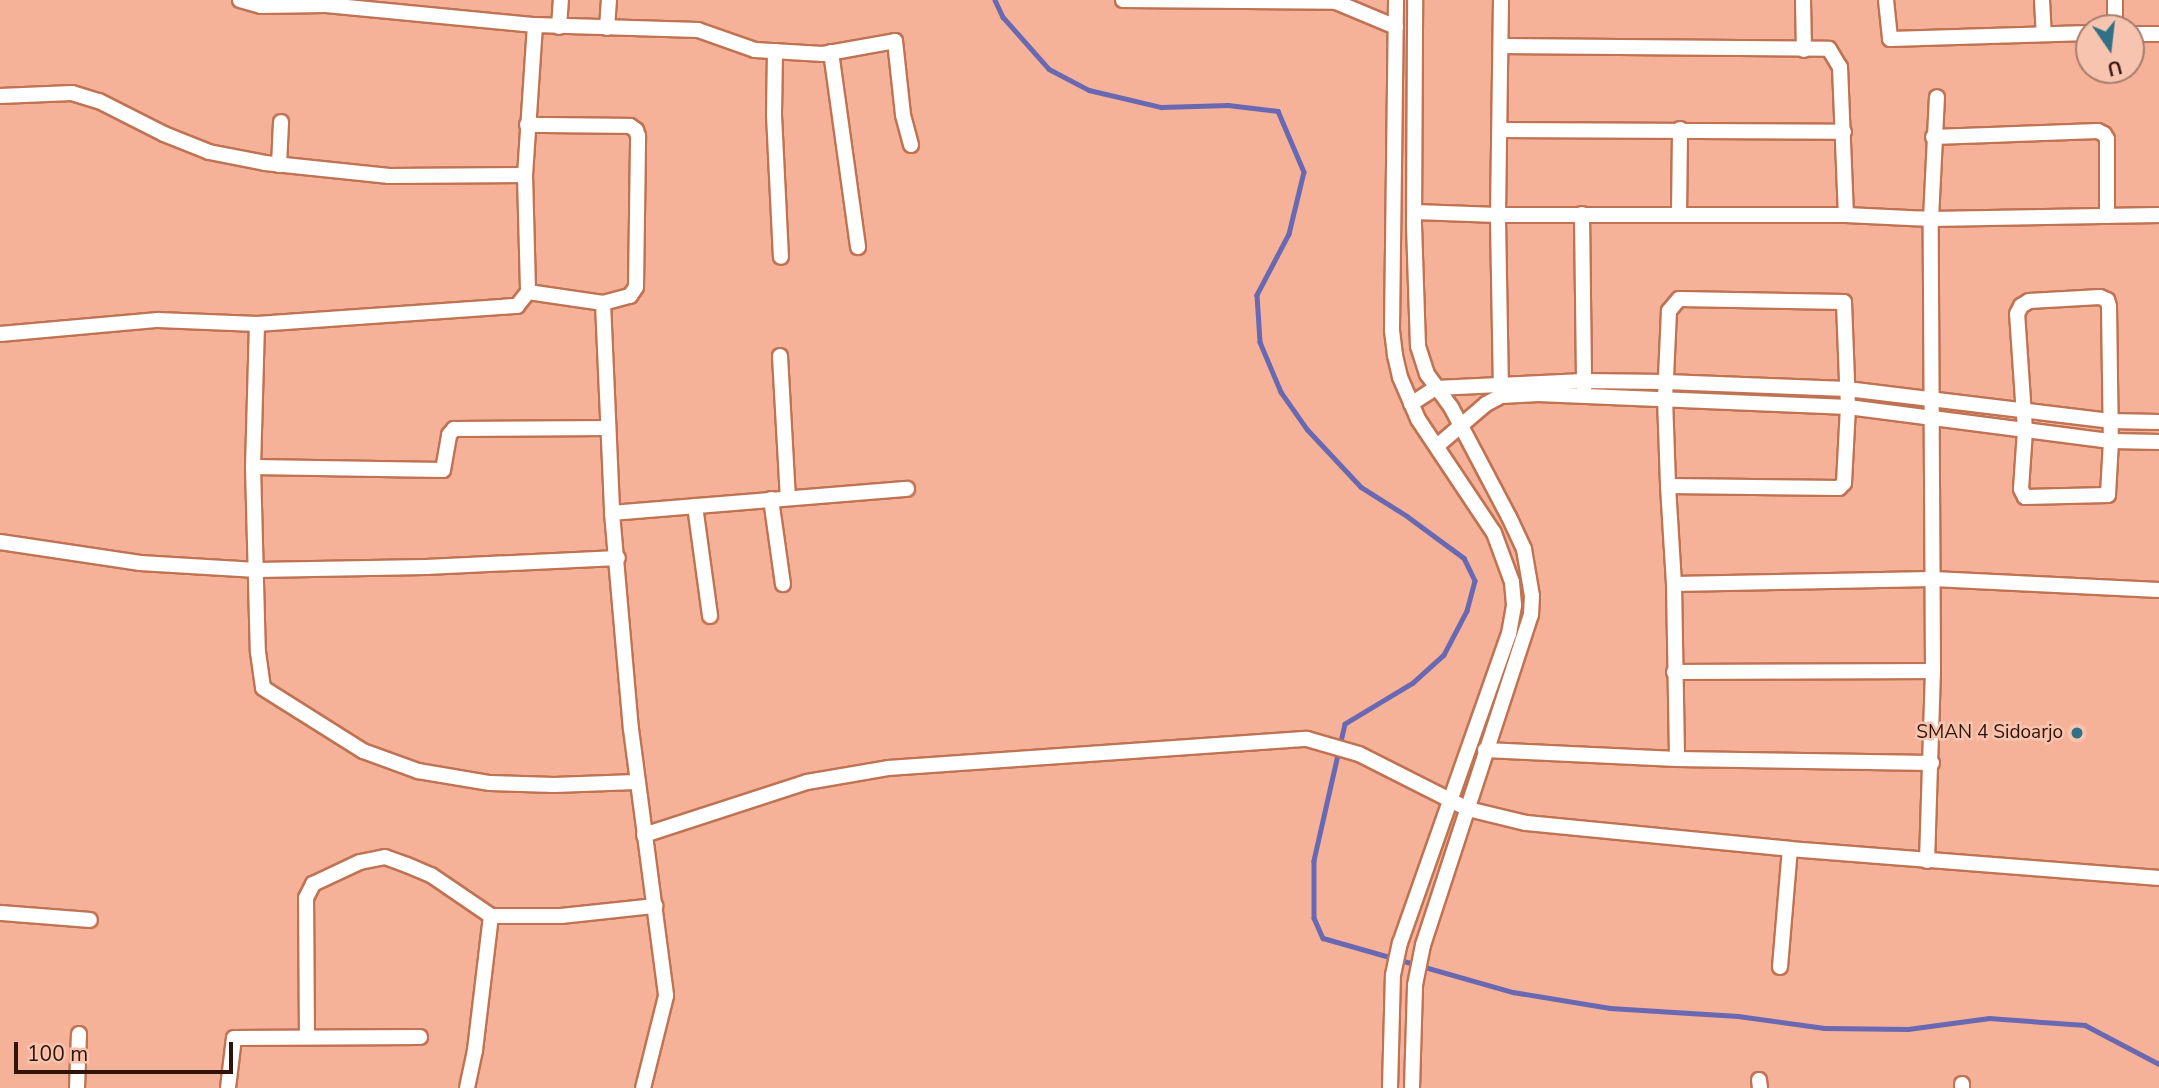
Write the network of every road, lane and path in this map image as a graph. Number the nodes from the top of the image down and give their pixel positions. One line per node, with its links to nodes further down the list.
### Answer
1 (240, 0): 12 (street)
2 (561, 0): 13 (street)
3 (608, 0): 15 (street)
4 (1122, 0): 11 (street)
5 (1396, 0): 14 (street)
6 (1415, 0): 34 (street)
7 (1501, 0): 18 (street)
8 (1803, 0): 19 (street)
9 (1886, 0): 17 (street)
10 (2042, 0): 17 (street)
11 (1339, 1): 14 (street)
12 (534, 25): 13 (street); 25 (street)
13 (559, 27): 15 (street)
14 (1395, 27): 33 (street)
15 (607, 28): 20 (street)
16 (2075, 33): 17 (street)
17 (2044, 34)
18 (1501, 46): 19 (street); 27 (street)
19 (1804, 50): 28 (street)
20 (775, 51): 21 (street); 45 (street)
21 (831, 52): 30 (street); 44 (street)
22 (0, 96): 31 (street)
23 (1937, 97): 29 (street)
24 (281, 122): 31 (street)
25 (527, 125): 32 (street); 47 (street)
26 (1680, 129): 27 (street); 28 (street); 37 (street)
27 (1500, 130): 36 (street)
28 (1844, 132): 38 (street)
29 (1933, 137): 40 (street); 42 (street)
30 (911, 145)
31 (279, 165): 32 (street)
32 (525, 175): 46 (street)
33 (1394, 188): 34 (street); 43 (street)
34 (1415, 188): 41 (street)
35 (1581, 214): 36 (street); 37 (street); 53 (street)
36 (1498, 215): 41 (street); 55 (street)
37 (1679, 215): 38 (street)
38 (1846, 215): 42 (street)
39 (2159, 215): 40 (street)
40 (2107, 216): 42 (street)
41 (1414, 217): 43 (street); 52 (street)
42 (1931, 219): 57 (street)
43 (1393, 222): 58 (street)
44 (858, 247)
45 (781, 257)
46 (528, 292): 47 (street); 48 (street)
47 (603, 303): 65 (street)
48 (257, 324): 49 (street); 70 (street)
49 (0, 334)
50 (780, 356): 73 (street)
51 (1666, 382): 53 (street); 54 (street); 54 (street); 56 (street)
52 (1436, 388): 55 (street); 58 (street); 64 (street)
53 (1584, 388): 55 (street); 56 (street)
54 (1847, 389): 57 (street); 59 (street)
55 (1501, 390): 64 (street)
56 (1665, 398): 59 (street); 71 (street)
57 (1930, 399): 60 (street); 61 (street)
58 (1411, 404): 69 (street)
59 (1847, 407): 61 (street); 71 (street)
60 (2024, 412): 62 (street); 62 (street); 66 (street)
61 (1930, 418): 66 (street); 80 (street)
62 (2110, 421): 63 (street); 67 (street)
63 (2159, 422)
64 (1460, 426): 69 (street); 88 (street)
65 (608, 428): 70 (street); 76 (street)
66 (2025, 430): 67 (street); 67 (street)
67 (2111, 442): 68 (street)
68 (2159, 442)
69 (1437, 446): 87 (street)
70 (253, 467): 79 (street)
71 (1668, 486): 82 (street)
72 (907, 489): 73 (street)
73 (788, 497): 74 (street)
74 (771, 499): 75 (street); 81 (street)
75 (695, 506): 76 (street); 84 (street)
76 (612, 513): 78 (street)
77 (0, 542): 79 (street)
78 (618, 558): 79 (street); 94 (street)
79 (257, 570): 94 (street)
80 (1933, 579): 82 (street); 83 (street); 85 (street)
81 (783, 584)
82 (1674, 584): 86 (street)
83 (2159, 590)
84 (710, 616)
85 (1933, 671): 86 (street); 93 (street)
86 (1674, 672): 92 (street)
87 (1492, 682): 88 (street); 89 (street)
88 (1508, 688): 90 (street)
89 (1477, 723): 90 (street); 95 (street)
90 (1492, 729): 91 (street)
91 (1485, 750): 92 (street); 96 (street)
92 (1677, 759): 93 (street)
93 (1932, 764): 99 (street)
94 (636, 782): 97 (street)
95 (1449, 800): 96 (street); 97 (street); 109 (street)
96 (1468, 809): 98 (street); 110 (street)
97 (644, 835): 101 (street)
98 (1790, 849): 99 (street); 105 (street)
99 (1927, 861): 100 (street)
100 (2159, 877)
101 (655, 906): 103 (street); 114 (street)
102 (0, 913): 104 (street)
103 (491, 916): 107 (street); 113 (street)
104 (90, 920)
105 (1780, 967)
106 (79, 1034): 111 (street)
107 (307, 1037): 108 (street); 112 (street)
108 (420, 1037)
109 (1391, 1046): 110 (street); 115 (street)
110 (1413, 1046): 116 (street)
111 (77, 1088)
112 (228, 1088)
113 (467, 1088)
114 (643, 1088)
115 (1390, 1088)
116 (1412, 1088)

